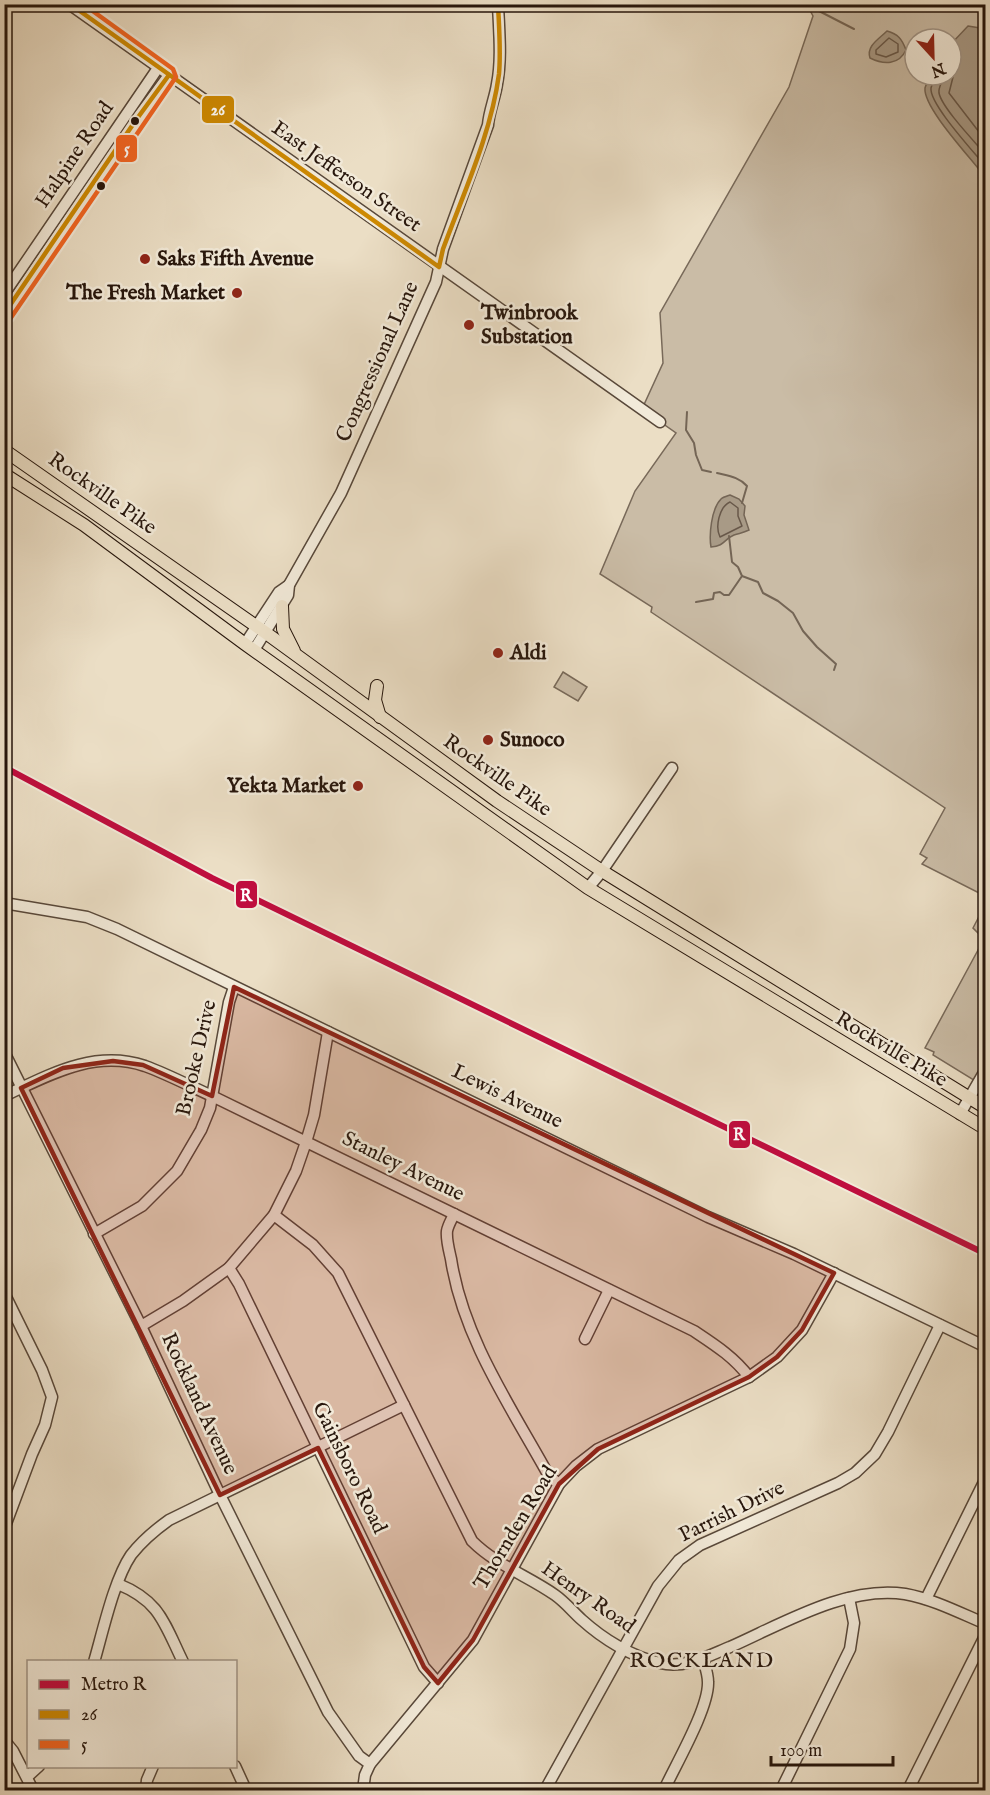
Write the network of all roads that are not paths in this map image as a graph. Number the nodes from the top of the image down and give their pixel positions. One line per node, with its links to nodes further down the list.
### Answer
1 (69, 4): 3 (street, East Jefferson Street)
2 (498, 4): 5 (street, Congressional Lane)
3 (158, 68): 4 (street, East Jefferson Street); 6 (street, Halpine Road)
4 (169, 75): 5 (street, East Jefferson Street); 7 (street, Halpine Road)
5 (439, 267): 8 (street, East Jefferson Street); 11 (street, Congressional Lane)
6 (4, 294)
7 (4, 315)
8 (660, 422)
9 (4, 450): 13 (main road, Rockville Pike)
10 (4, 474): 14 (main road, Rockville Pike)
11 (289, 585): 12 (street, Congressional Lane); 13 (street, Congressional Lane)
12 (282, 606): 13 (street, Congressional Lane); 15 (main road)
13 (261, 630): 14 (street, Congressional Lane); 15 (main road, Rockville Pike)
14 (250, 647): 20 (main road, Rockville Pike)
15 (298, 657): 16 (main road, Rockville Pike)
16 (350, 694): 17 (main road, Rockville Pike); 17 (main road)
17 (380, 717): 19 (main road, Rockville Pike)
18 (672, 768): 19 (street)
19 (602, 871): 20 (street); 29 (main road, Rockville Pike)
20 (588, 888): 31 (main road, Rockville Pike)
21 (4, 903): 22 (street, Lewis Avenue)
22 (234, 987): 23 (street, Lewis Avenue); 28 (street, Brooke Drive)
23 (328, 1032): 33 (street); 38 (street, Lewis Avenue)
24 (4, 1052): 26 (street, Rockland Avenue)
25 (986, 1069): 29 (street)
26 (21, 1088): 27 (street, Stanley Avenue); 28 (street, Stanley Avenue); 36 (street, Rockland Avenue)
27 (4, 1096)
28 (212, 1096): 33 (street, Stanley Avenue); 36 (street, Brooke Drive)
29 (969, 1098): 30 (main road, Rockville Pike); 31 (street)
30 (986, 1108)
31 (960, 1114): 32 (main road, Rockville Pike)
32 (986, 1130)
33 (306, 1142): 34 (street, Stanley Avenue); 35 (street)
34 (454, 1214): 39 (street, Stanley Avenue); 49 (street)
35 (274, 1215): 37 (street); 46 (street, Henry Road)
36 (94, 1234): 42 (street, Rockland Avenue)
37 (229, 1268): 42 (street); 47 (street, Gainsboro Road)
38 (834, 1273): 41 (street, Lewis Avenue); 45 (street, Thornden Road)
39 (609, 1290): 43 (street); 45 (street, Stanley Avenue)
40 (4, 1293): 51 (street)
41 (940, 1325): 44 (street, Lewis Avenue); 58 (street, Parrish Drive)
42 (141, 1326): 50 (street, Rockland Avenue)
43 (585, 1339)
44 (986, 1347)
45 (749, 1377): 49 (street, Thornden Road)
46 (404, 1405): 47 (street); 52 (street, Henry Road)
47 (318, 1448): 50 (street); 62 (street, Gainsboro Road)
48 (986, 1478): 55 (street)
49 (559, 1484): 52 (street, Thornden Road)
50 (220, 1496): 53 (street); 64 (street, Rockland Avenue)
51 (4, 1529)
52 (512, 1571): 58 (street, Henry Road); 62 (street, Thornden Road)
53 (118, 1584): 60 (street); 61 (street)
54 (849, 1598): 55 (street, Henry Road); 59 (street, Henry Road); 75 (street)
55 (926, 1599): 56 (street, Henry Road)
56 (986, 1624)
57 (986, 1634): 76 (street)
58 (623, 1648): 59 (street, Henry Road); 74 (street, Parrish Drive)
59 (703, 1659): 69 (street)
60 (95, 1660)
61 (182, 1660)
62 (438, 1683): 64 (street, Thornden Road)
63 (4, 1740): 68 (street)
64 (370, 1764): 73 (street, Thornden Road)
65 (38, 1768): 68 (street)
66 (153, 1768): 71 (street)
67 (235, 1768): 72 (street)
68 (27, 1777): 70 (street)
69 (664, 1790)
70 (33, 1791)
71 (146, 1791)
72 (246, 1791)
73 (363, 1791)
74 (545, 1791)
75 (781, 1791)
76 (908, 1791)

